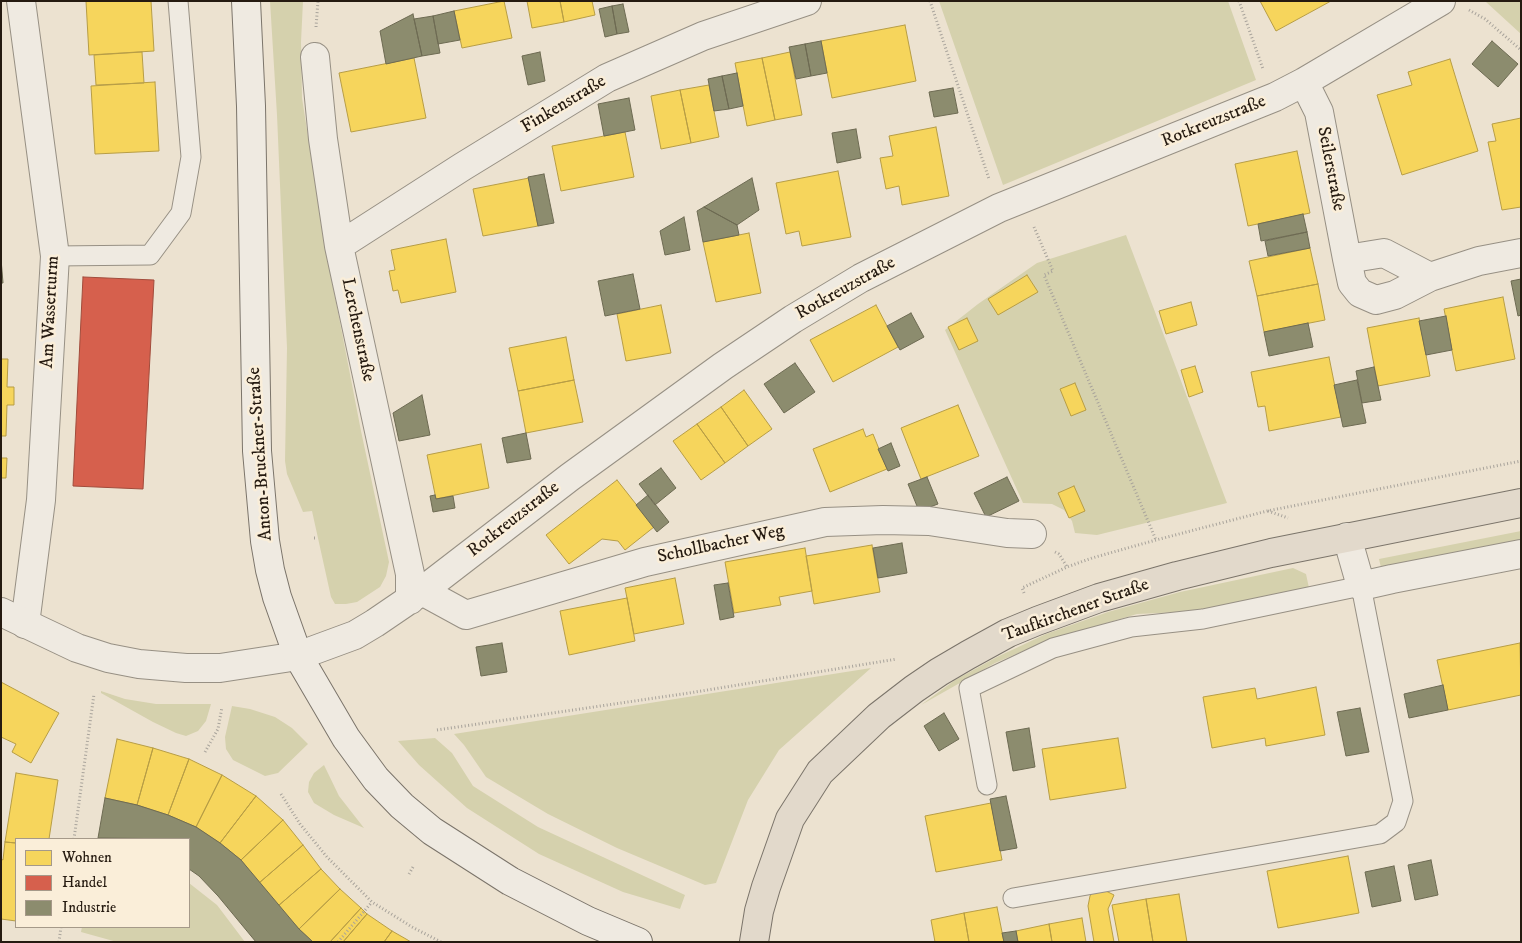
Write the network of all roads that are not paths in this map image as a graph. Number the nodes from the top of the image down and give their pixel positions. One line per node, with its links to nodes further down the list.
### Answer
1 (21, 1): 10 (street, Am Wasserturm)
2 (178, 1): 10 (lane)
3 (246, 1): 21 (street, Anton-Bruckner-Straße)
4 (807, 1): 8 (street, Finkenstraße)
5 (1452, 4): 7 (street, Rotkreuzstraße)
6 (315, 57): 8 (street, Lerchenstraße)
7 (1304, 82): 11 (street, Seilerstraße); 18 (street, Rotkreuzstraße)
8 (339, 246): 18 (street, Lerchenstraße)
9 (1521, 252): 12 (street, Seilerstraße)
10 (55, 256): 20 (street, Am Wasserturm)
11 (1347, 260): 12 (street); 12 (street, Seilerstraße)
12 (1430, 277)
13 (1521, 503): 15 (main road, Taufkirchener Straße)
14 (1032, 534): 18 (street, Schollbacher Weg)
15 (1347, 537): 17 (street); 25 (main road, Taufkirchener Straße)
16 (1521, 554): 17 (street, Taufkirchener Straße)
17 (1361, 586): 22 (lane, Taufkirchener Straße); 23 (lane)
18 (416, 596): 21 (street, Rotkreuzstraße)
19 (1, 612): 20 (street, Rotkreuzstraße)
20 (26, 624): 21 (street, Rotkreuzstraße)
21 (298, 656): 24 (street, Anton-Bruckner-Straße)
22 (986, 785)
23 (1013, 898)
24 (638, 942)
25 (754, 942)

